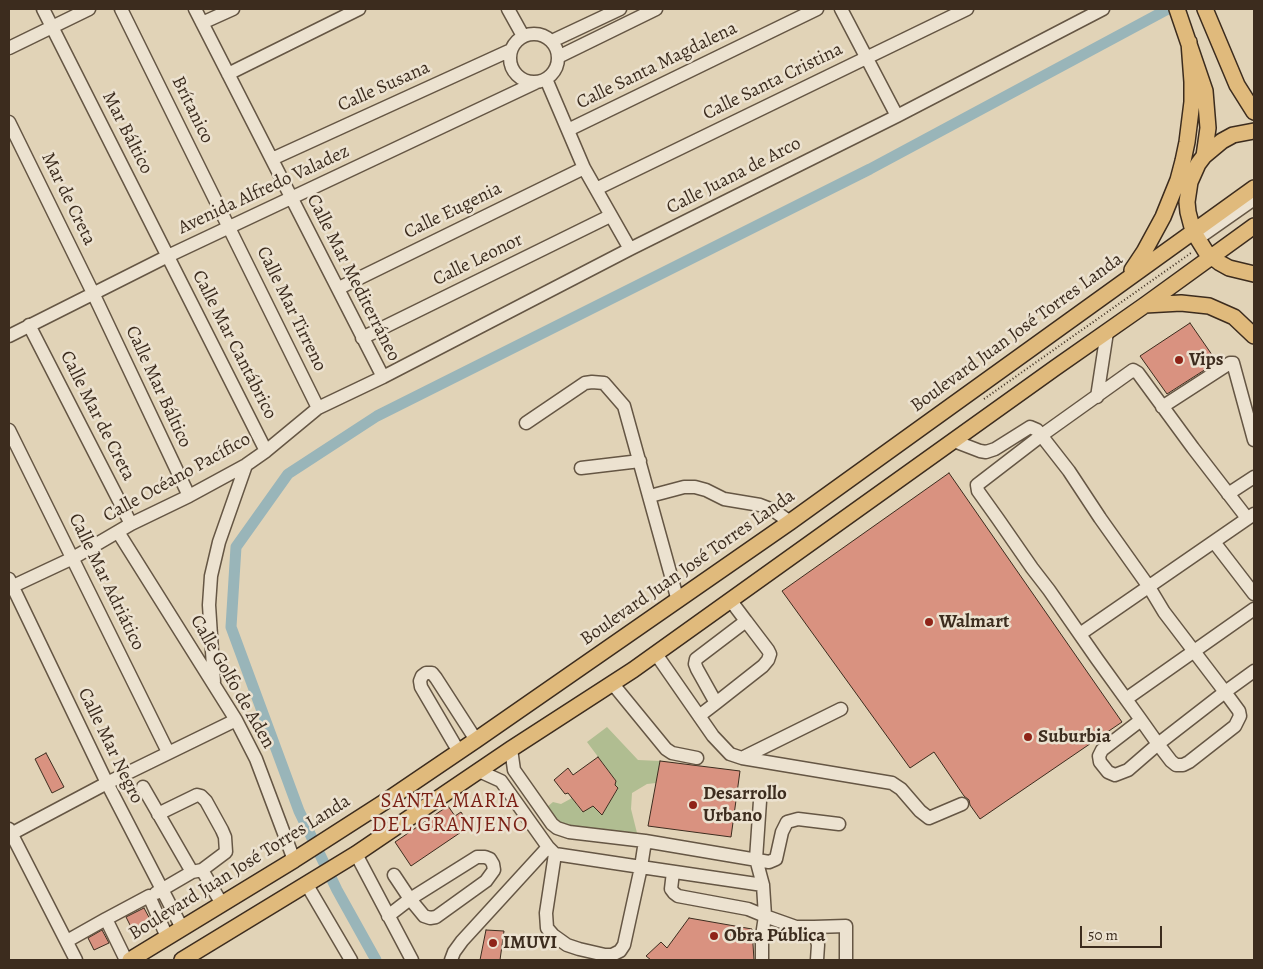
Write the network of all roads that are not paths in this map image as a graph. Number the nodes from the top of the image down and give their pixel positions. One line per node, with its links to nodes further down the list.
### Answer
1 (43, 9): 17 (street)
2 (89, 9): 17 (street)
3 (121, 9): 43 (street, Brítanico)
4 (196, 9): 16 (street, Calle Mar Mediterráneo)
5 (233, 9): 16 (street)
6 (359, 9): 25 (street)
7 (508, 9): 18 (street)
8 (620, 9): 19 (street)
9 (656, 9): 23 (street)
10 (817, 9): 32 (street, Calle Santa Magdalena)
11 (842, 9): 24 (street)
12 (967, 9): 24 (street, Calle Santa Cristina)
13 (1103, 9): 30 (street, Calle Juana de Arco)
14 (1177, 9): 20 (main road)
15 (1207, 13): 26 (main road)
16 (202, 23): 25 (street, Calle Mar Mediterráneo)
17 (52, 27): 21 (street); 46 (street, Mar Báltico)
18 (523, 36): 19 (street); 22 (street)
19 (552, 41): 23 (street)
20 (1189, 42): 34 (main road); 49 (main road)
21 (9, 48)
22 (511, 50): 27 (street); 35 (street, Calle Susana)
23 (558, 57): 27 (street)
24 (866, 58): 30 (street); 38 (street, Calle Santa Cristina)
25 (228, 74): 35 (street, Calle Mar Mediterráneo)
26 (1232, 74): 28 (main road); 29 (main road)
27 (541, 80): 32 (street); 39 (street, Avenida Alfredo Valadez)
28 (1254, 91)
29 (1254, 112)
30 (898, 116): 45 (street, Calle Juana de Arco)
31 (9, 122): 51 (street, Mar de Creta)
32 (568, 130): 36 (street)
33 (1254, 131): 34 (main road)
34 (1204, 156): 44 (main road)
35 (272, 158): 39 (street, Calle Mar Mediterráneo)
36 (584, 168): 38 (street); 50 (street, Calle Eugenia)
37 (1254, 188): 44 (main road, Boulevard Juan José Torres Landa)
38 (596, 189): 41 (street)
39 (291, 198): 43 (street, Avenida Alfredo Valadez); 50 (street, Calle Mar Mediterráneo)
40 (1254, 199): 44 (street)
41 (610, 216): 45 (street); 57 (street, Calle Leonor)
42 (1254, 226): 47 (main road)
43 (229, 227): 46 (street, Avenida Alfredo Valadez); 61 (street, Calle Mar Tirreno)
44 (1195, 235): 47 (main road); 49 (main road, Boulevard Juan José Torres Landa)
45 (630, 249): 58 (street, Calle Juana de Arco)
46 (168, 256): 51 (street, Avenida Alfredo Valadez); 67 (street, Calle Mar Cantábrico)
47 (1211, 256): 48 (main road); 52 (main road)
48 (1254, 274)
49 (1122, 283): 76 (main road, Boulevard Juan José Torres Landa)
50 (339, 288): 57 (street, Calle Mar Mediterráneo)
51 (93, 293): 53 (street, Avenida Alfredo Valadez); 73 (street, Calle Mar Báltico)
52 (1145, 305): 54 (main road); 56 (main road)
53 (29, 325): 55 (street, Avenida Alfredo Valadez); 77 (street, Calle Mar de Creta)
54 (1107, 332): 59 (street); 66 (main road)
55 (9, 336)
56 (1254, 336)
57 (362, 338): 58 (street, Calle Mar Mediterráneo)
58 (383, 377): 61 (street, Calle Océano Pacífico)
59 (1097, 397): 60 (street); 64 (street)
60 (1162, 407): 65 (street); 72 (street)
61 (318, 408): 67 (street, Calle Océano Pacífico)
62 (526, 423): 68 (street)
63 (9, 430): 80 (street, Calle Mar Adriático)
64 (1042, 435): 66 (street); 82 (street); 88 (street)
65 (1254, 440)
66 (954, 441): 85 (main road)
67 (266, 451): 69 (street, Calle Océano Pacífico)
68 (640, 461): 70 (street); 74 (street)
69 (246, 465): 73 (street, Calle Océano Pacífico); 93 (street)
70 (581, 468)
71 (1254, 476): 72 (street)
72 (1228, 494): 75 (street)
73 (189, 496): 77 (street, Calle Océano Pacífico)
74 (650, 496): 76 (street); 84 (street)
75 (1251, 516): 79 (street)
76 (790, 522): 84 (main road, Boulevard Juan José Torres Landa)
77 (132, 524): 78 (street, Calle Océano Pacífico)
78 (118, 532): 80 (street, Calle Océano Pacífico); 93 (street, Calle Golfo de Aden)
79 (1214, 542): 82 (street); 83 (street)
80 (73, 558): 81 (street, Calle Océano Pacífico); 106 (street, Calle Mar Adriático)
81 (10, 584): 111 (street, Calle Mar Negro)
82 (1149, 587): 88 (street); 89 (street)
83 (1254, 594)
84 (678, 601): 103 (main road, Boulevard Juan José Torres Landa)
85 (731, 601): 87 (street); 90 (main road)
86 (1254, 609): 89 (street)
87 (746, 621): 96 (street); 96 (street)
88 (1080, 634): 95 (street)
89 (1194, 652): 94 (street); 95 (street)
90 (656, 654): 92 (main road); 98 (street)
91 (1254, 671): 94 (street)
92 (612, 683): 105 (main road); 108 (street)
93 (214, 685): 99 (street, Calle Golfo de Aden)
94 (1225, 692): 104 (street); 104 (street)
95 (1126, 699): 100 (street)
96 (716, 703): 98 (street)
97 (841, 709): 109 (street)
98 (699, 716): 109 (street)
99 (236, 720): 106 (street); 120 (street, Calle Golfo de Aden)
100 (1141, 720): 104 (street); 104 (street)
101 (467, 726): 102 (street); 102 (street); 103 (street)
102 (450, 738): 107 (street)
103 (476, 740): 107 (main road, Boulevard Juan José Torres Landa)
104 (1158, 744)
105 (510, 749): 110 (main road); 118 (street)
106 (168, 752): 111 (street)
107 (459, 752): 120 (main road, Boulevard Juan José Torres Landa)
108 (697, 758)
109 (742, 758): 114 (street)
110 (480, 771): 119 (street); 121 (main road)
111 (106, 783): 117 (street); 129 (street, Calle Mar Negro)
112 (143, 787): 115 (street)
113 (760, 801): 122 (street)
114 (962, 804)
115 (158, 814): 124 (street); 124 (street)
116 (839, 824): 122 (street)
117 (10, 832): 139 (street)
118 (645, 841): 122 (street); 123 (street)
119 (552, 850): 123 (street); 123 (street); 145 (street)
120 (300, 856): 132 (main road, Boulevard Juan José Torres Landa)
121 (352, 856): 127 (main road); 133 (street)
122 (756, 859): 128 (street)
123 (641, 867): 125 (street)
124 (197, 871): 129 (street); 132 (street)
125 (672, 872): 128 (street); 134 (street)
126 (394, 875): 131 (street)
127 (307, 885): 140 (main road); 143 (street)
128 (762, 885): 134 (street)
129 (161, 889): 130 (street); 137 (street, Calle Mar Negro)
130 (149, 896): 135 (street); 138 (street)
131 (410, 899): 131 (street); 133 (street)
132 (222, 904): 137 (main road, Boulevard Juan José Torres Landa)
133 (388, 916): 144 (street)
134 (766, 916): 136 (street); 146 (street)
135 (106, 919): 139 (street); 142 (street)
136 (814, 927): 147 (street); 148 (street)
137 (182, 928): 138 (main road, Boulevard Juan José Torres Landa)
138 (167, 937): 142 (main road, Boulevard Juan José Torres Landa)
139 (67, 942): 141 (street)
140 (189, 958)
141 (76, 960)
142 (128, 960)
143 (351, 960)
144 (412, 960)
145 (451, 960)
146 (762, 960)
147 (817, 960)
148 (846, 960)

